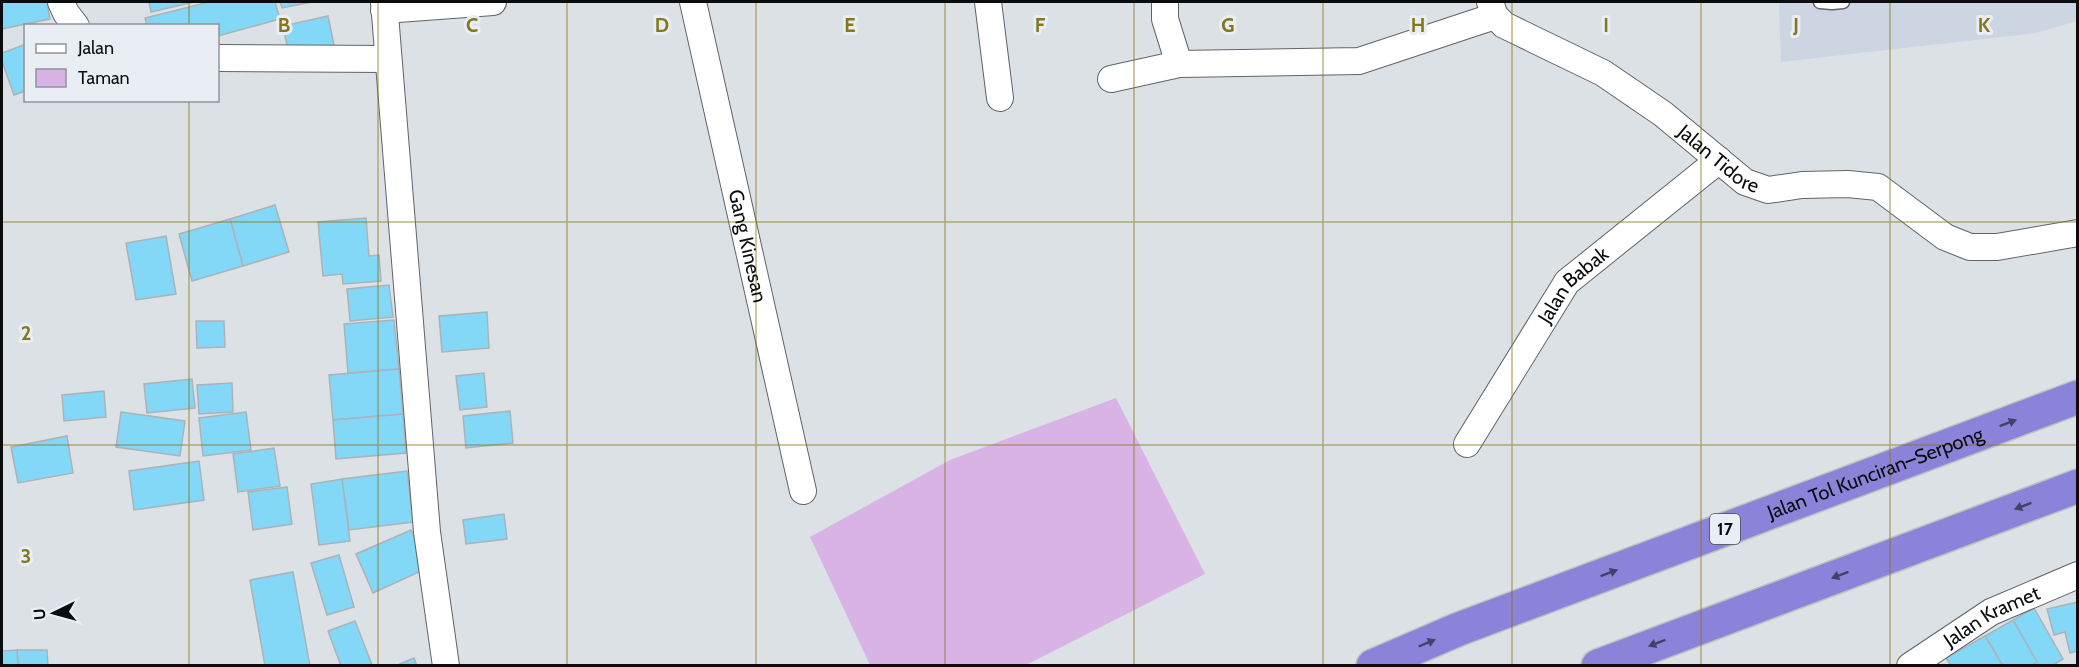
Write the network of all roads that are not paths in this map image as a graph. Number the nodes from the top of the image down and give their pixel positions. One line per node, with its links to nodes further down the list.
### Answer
1 (61, 2): 10 (street)
2 (493, 2): 8 (street)
3 (693, 2): 21 (street, Gang Kinesan)
4 (988, 2): 15 (street)
5 (1165, 2): 13 (street)
6 (1820, 2): 7 (lane)
7 (1843, 2)
8 (384, 6): 12 (street)
9 (1492, 9): 13 (street); 16 (street, Jalan Tidore)
10 (74, 24)
11 (219, 58): 12 (street)
12 (388, 59): 23 (street)
13 (1179, 64): 14 (street)
14 (1111, 79)
15 (1000, 98)
16 (1719, 160): 17 (street, Jalan Tidore); 19 (street, Jalan Babak)
17 (2078, 233)
18 (2078, 397): 24 (highway, Jalan Tol Kunciran–Serpong / 17, one-way to 18)
19 (1467, 444)
20 (2078, 486): 25 (highway, one-way to 25)
21 (802, 491)
22 (2078, 575): 26 (street, Jalan Kramet)
23 (446, 666)
24 (1373, 666)
25 (1598, 666)
26 (1911, 666)

